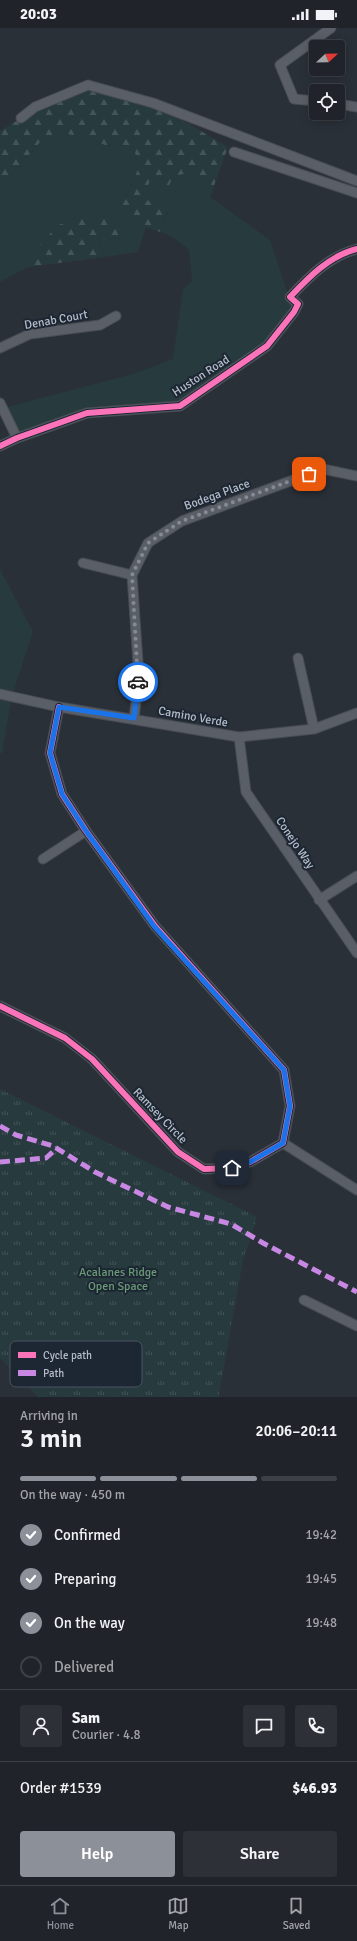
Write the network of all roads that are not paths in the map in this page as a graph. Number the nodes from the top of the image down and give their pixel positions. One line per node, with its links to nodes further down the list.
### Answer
1 (331, 28): 2 (street)
2 (309, 100)
3 (345, 105): 4 (street)
4 (357, 107)
5 (21, 118): 7 (street)
6 (234, 152): 8 (street)
7 (357, 181)
8 (357, 193)
9 (357, 249): 13 (street, Huston Road)
10 (116, 316): 11 (street, Denab Court)
11 (0, 348)
12 (0, 403): 13 (street)
13 (17, 438): 14 (street, Huston Road)
14 (0, 446)
15 (357, 476): 17 (street, Bodega Place)
16 (83, 563): 17 (street)
17 (132, 575): 22 (street)
18 (298, 658): 23 (street)
19 (0, 694): 20 (street, Camino Verde)
20 (59, 707): 22 (street, Camino Verde); 25 (street)
21 (357, 713): 23 (street, Camino Verde)
22 (134, 718): 24 (street, Camino Verde)
23 (314, 729): 24 (street, Camino Verde)
24 (239, 737): 28 (street, Conejo Way)
25 (86, 831): 26 (street); 31 (street)
26 (43, 859)
27 (357, 876): 28 (street)
28 (319, 900): 29 (street, Conejo Way)
29 (357, 953)
30 (0, 1006): 31 (street, Ramsey Circle)
31 (283, 1143): 32 (street)
32 (357, 1190)
33 (304, 1300): 34 (street)
34 (357, 1326)

